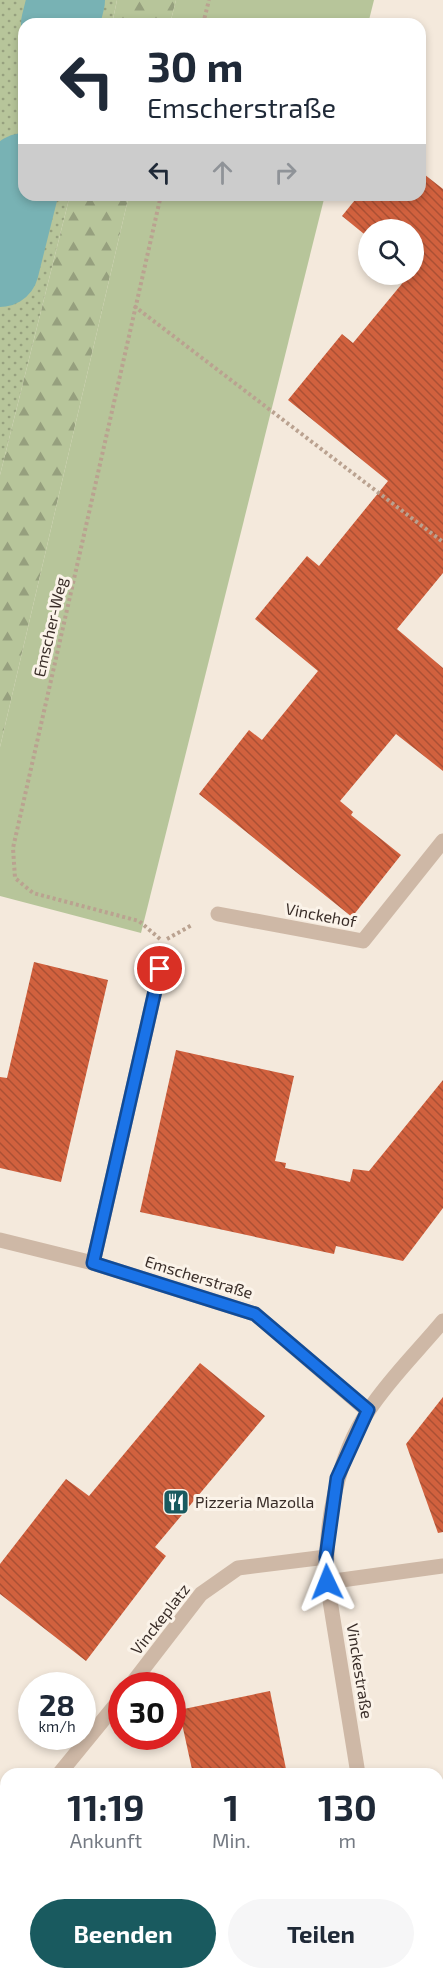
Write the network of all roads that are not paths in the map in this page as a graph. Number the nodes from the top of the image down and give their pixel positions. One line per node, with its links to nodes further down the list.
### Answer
1 (443, 841): 2 (street, Vinckehof)
2 (218, 914)
3 (160, 969): 5 (street)
4 (0, 1240): 5 (street, Emscherstraße)
5 (93, 1263): 7 (street, Emscherstraße)
6 (443, 1321): 7 (street, Vinckestraße)
7 (368, 1410): 8 (street, Vinckestraße)
8 (326, 1557): 10 (street, Vinckestraße); 11 (street, Vinckeplatz)
9 (443, 1566): 10 (street)
10 (327, 1582): 14 (street, Vinckestraße)
11 (141, 1672)
12 (108, 1714): 13 (street)
13 (64, 1768)
14 (357, 1768)

